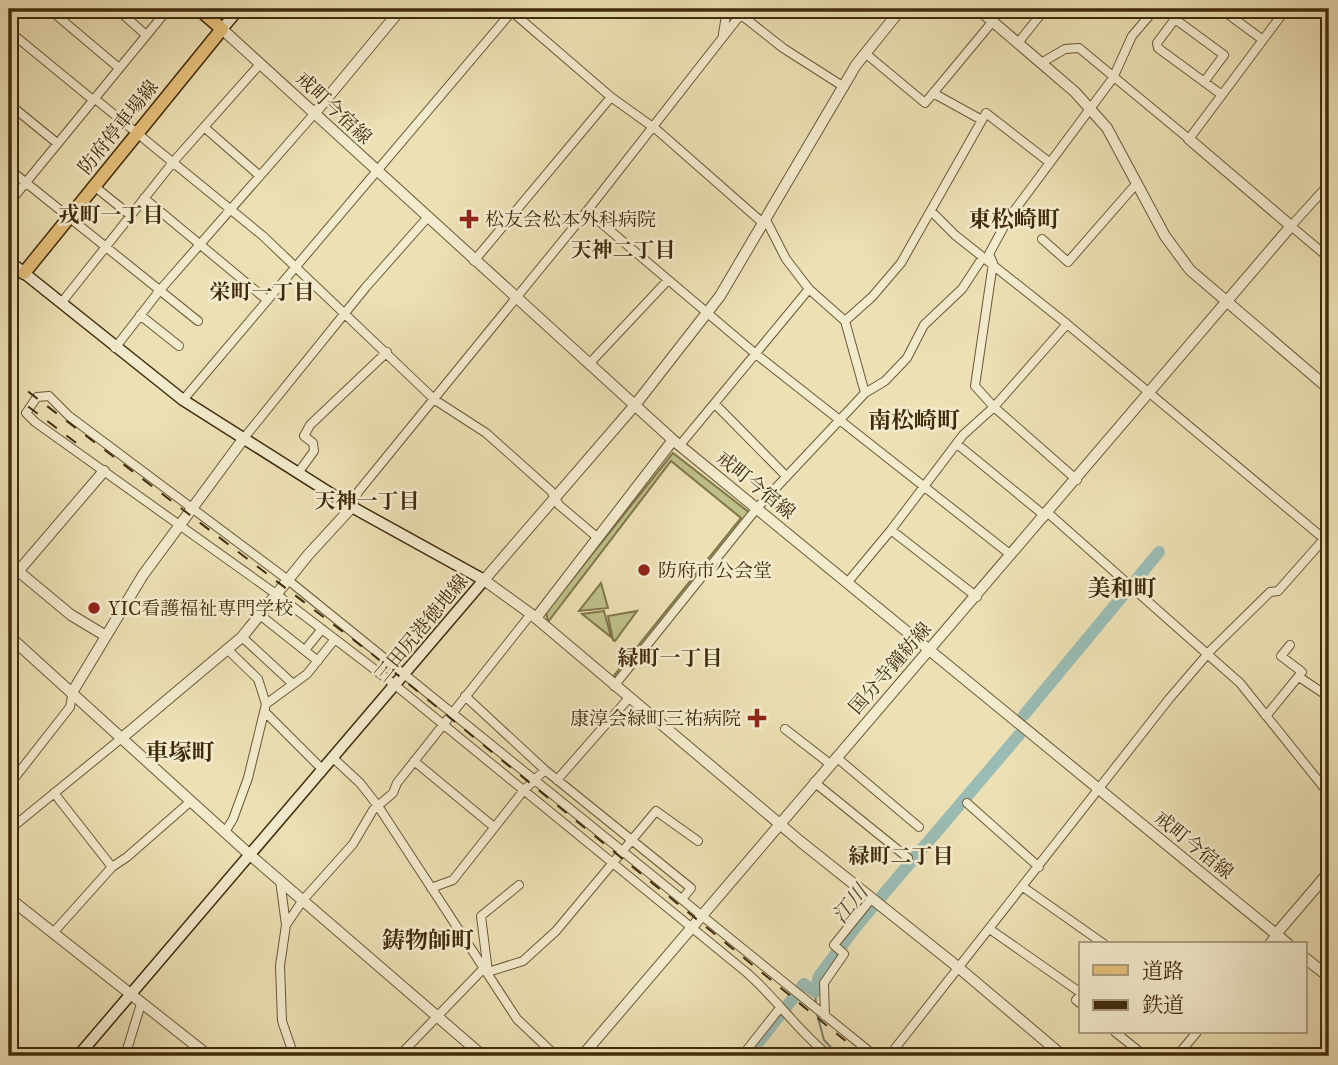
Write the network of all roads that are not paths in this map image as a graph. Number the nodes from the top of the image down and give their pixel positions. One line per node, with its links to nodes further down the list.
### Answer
1 (49, 9): 28 (street)
2 (117, 9): 22 (street)
3 (168, 9): 22 (street)
4 (199, 9): 19 (main road)
5 (239, 9): 19 (main road)
6 (401, 9): 38 (street)
7 (727, 9): 21 (street)
8 (901, 9): 25 (street)
9 (978, 9): 18 (street)
10 (1045, 9): 24 (street)
11 (1155, 9): 29 (street)
12 (1178, 9): 17 (street)
13 (1221, 9): 23 (street)
14 (1286, 9): 23 (street)
15 (511, 10): 34 (street); 48 (street)
16 (743, 11): 21 (street); 31 (street)
17 (1175, 19): 30 (street); 30 (street)
18 (993, 21): 24 (street); 32 (street)
19 (222, 29): 27 (street, 戒町今宿線); 42 (main road, 防府停車場線)
20 (9, 31): 35 (street)
21 (723, 34): 41 (street)
22 (146, 35): 28 (street)
23 (1263, 40): 33 (street)
24 (1018, 43): 26 (street)
25 (865, 53): 31 (street); 32 (street)
26 (1041, 63): 29 (street); 37 (street)
27 (260, 64): 38 (street, 戒町今宿線); 40 (street)
28 (119, 68): 35 (street)
29 (1113, 78): 37 (street); 43 (street)
30 (1205, 82): 33 (street)
31 (844, 86): 62 (street)
32 (933, 93): 39 (street)
33 (1222, 95): 43 (street)
34 (611, 96): 41 (street); 70 (street)
35 (94, 99): 42 (street); 44 (street)
36 (9, 104): 44 (street)
37 (1090, 108): 46 (street); 51 (street)
38 (314, 114): 48 (street, 戒町今宿線); 49 (street)
39 (980, 119): 46 (street); 58 (street)
40 (204, 127): 45 (street); 49 (street)
41 (652, 128): 57 (street); 62 (street)
42 (138, 133): 45 (street); 53 (main road, 防府停車場線)
43 (1189, 139): 63 (street)
44 (57, 143): 50 (street)
45 (174, 161): 54 (street); 56 (street)
46 (1049, 162): 71 (street)
47 (9, 169): 50 (street)
48 (376, 172): 61 (street, 戒町今宿線); 72 (street)
49 (260, 176): 56 (street)
50 (25, 182): 55 (street); 60 (street)
51 (1137, 183): 64 (street); 80 (street)
52 (1329, 184): 63 (street)
53 (94, 186): 59 (street); 60 (main road, 防府停車場線)
54 (144, 198): 59 (street); 65 (street)
55 (9, 203)
56 (231, 209): 65 (street); 72 (street)
57 (587, 211): 74 (street); 77 (street)
58 (931, 211): 67 (street); 85 (street)
59 (130, 215): 66 (street)
60 (68, 218): 66 (street); 73 (main road, 防府停車場線)
61 (427, 218): 70 (street, 戒町今宿線); 81 (street)
62 (765, 222): 75 (street); 82 (street)
63 (1291, 226): 68 (street); 80 (street, 国分寺鐘紡線)
64 (1042, 239)
65 (200, 244): 76 (street); 78 (street)
66 (105, 245): 76 (street); 79 (street)
67 (983, 257): 71 (street); 93 (street)
68 (1329, 258)
69 (9, 261): 73 (main road, 三田尻港徳地線)
70 (474, 261): 77 (street, 戒町今宿線)
71 (993, 263): 86 (street); 99 (street)
72 (295, 265): 78 (street); 81 (street)
73 (24, 273): 79 (main road, 三田尻港徳地線)
74 (668, 280): 82 (street); 91 (street)
75 (809, 289): 85 (street); 90 (street)
76 (160, 290): 83 (street); 84 (street)
77 (516, 299): 91 (street, 戒町今宿線); 96 (street)
78 (267, 300): 95 (street)
79 (62, 302): 88 (main road, 三田尻港徳地線)
80 (1226, 303): 92 (street); 94 (street, 国分寺鐘紡線)
81 (347, 313): 89 (street); 101 (street)
82 (708, 313): 90 (street); 98 (street)
83 (140, 315): 87 (street); 88 (street)
84 (198, 321)
85 (845, 321): 93 (street)
86 (1067, 324): 94 (street); 99 (street)
87 (179, 346)
88 (115, 348): 95 (main road, 三田尻港徳地線)
89 (387, 352): 96 (street); 105 (street)
90 (757, 355): 97 (street); 100 (street)
91 (589, 364): 98 (street, 戒町今宿線)
92 (1329, 389)
93 (865, 393): 100 (street)
94 (1149, 393): 107 (street, 国分寺鐘紡線); 117 (street)
95 (183, 400): 101 (main road, 三田尻港徳地線)
96 (435, 400): 109 (street); 110 (street)
97 (715, 404): 102 (street); 106 (street)
98 (635, 405): 102 (street, 戒町今宿線); 109 (street)
99 (994, 407): 103 (street); 107 (street)
100 (839, 421): 106 (street); 108 (street)
101 (244, 438): 105 (main road, 三田尻港徳地線); 112 (street)
102 (677, 442): 111 (street, 戒町今宿線); 116 (street)
103 (957, 444): 108 (street); 113 (street)
104 (104, 471): 112 (street); 114 (street); 119 (street)
105 (299, 473): 110 (main road, 三田尻港徳地線)
106 (786, 476): 111 (street)
107 (1077, 480): 113 (street, 国分寺鐘紡線)
108 (925, 487): 115 (street); 118 (street)
109 (555, 498): 116 (street); 121 (street)
110 (352, 507): 120 (street); 121 (main road, 三田尻港徳地線)
111 (757, 508): 123 (street, 戒町今宿線); 143 (street)
112 (193, 509): 114 (street); 120 (street)
113 (1046, 514): 118 (street, 国分寺鐘紡線); 137 (street)
114 (179, 525): 124 (street); 130 (street)
115 (891, 530): 123 (street); 125 (street)
116 (598, 538): 127 (street)
117 (1327, 541): 137 (street)
118 (1011, 555): 125 (street, 国分寺鐘紡線)
119 (18, 571): 122 (street); 130 (street)
120 (288, 580): 124 (street); 139 (street)
121 (484, 580): 127 (street); 139 (main road, 三田尻港徳地線)
122 (9, 582)
123 (847, 583): 136 (street, 戒町今宿線)
124 (276, 594): 126 (street); 128 (street)
125 (977, 597): 136 (street, 国分寺鐘紡線)
126 (260, 615): 131 (street); 135 (street)
127 (533, 616): 143 (street); 145 (street)
128 (322, 629): 132 (street); 135 (street)
129 (9, 636): 144 (street)
130 (106, 636): 144 (street)
131 (242, 637): 134 (street); 141 (street)
132 (335, 639): 138 (street); 142 (street)
133 (1290, 645): 140 (street)
134 (228, 650): 148 (street); 153 (street)
135 (305, 650): 138 (street)
136 (928, 651): 156 (street, 国分寺鐘紡線); 164 (street, 戒町今宿線)
137 (1207, 655): 150 (street); 164 (street)
138 (318, 661): 141 (street)
139 (405, 674): 142 (main road, 三田尻港徳地線); 149 (street)
140 (1299, 677): 146 (street); 150 (street)
141 (293, 684): 148 (street)
142 (395, 685): 151 (street); 154 (main road, 三田尻港徳地線)
143 (614, 686): 147 (street)
144 (72, 691): 153 (street); 162 (street)
145 (465, 696): 149 (street); 158 (street)
146 (1329, 697)
147 (628, 699): 160 (street); 170 (street)
148 (266, 709): 157 (street); 174 (street)
149 (454, 713): 151 (street); 159 (street)
150 (1266, 716): 166 (street)
151 (443, 724): 155 (street); 163 (street)
152 (785, 729): 156 (street)
153 (123, 737): 165 (street); 167 (street)
154 (332, 757): 157 (main road, 三田尻港徳地線); 169 (street)
155 (414, 761): 169 (street); 171 (street)
156 (833, 761): 161 (street, 国分寺鐘紡線); 172 (street)
157 (322, 769): 178 (main road, 三田尻港徳地線)
158 (545, 771): 159 (street); 160 (street)
159 (537, 780): 163 (street); 177 (street)
160 (557, 780): 175 (street)
161 (814, 782): 170 (street, 国分寺鐘紡線); 179 (street)
162 (9, 785)
163 (524, 790): 171 (street); 180 (street)
164 (1099, 790): 182 (street); 197 (street, 戒町今宿線)
165 (54, 793): 173 (street); 181 (street)
166 (1329, 794)
167 (191, 801): 174 (street); 181 (street)
168 (967, 803): 182 (street)
169 (378, 806): 187 (street); 191 (street)
170 (779, 824): 190 (street); 192 (street, 国分寺鐘紡線)
171 (494, 827): 187 (street)
172 (919, 827)
173 (9, 830)
174 (225, 832): 178 (street)
175 (631, 839): 176 (street); 177 (street); 189 (street)
176 (698, 841)
177 (622, 849): 180 (street); 189 (street)
178 (249, 854): 184 (street); 207 (main road, 三田尻港徳地線)
179 (908, 858)
180 (612, 862): 194 (street); 203 (street)
181 (112, 867): 196 (street)
182 (1039, 867): 186 (street)
183 (1329, 872): 197 (street)
184 (279, 880): 191 (street); 193 (street)
185 (519, 884): 203 (street)
186 (1023, 887): 195 (street); 198 (street)
187 (431, 888): 203 (street)
188 (9, 898): 196 (street)
189 (683, 898): 192 (street)
190 (871, 899): 202 (street); 211 (street)
191 (303, 900): 193 (street); 210 (street)
192 (702, 915): 194 (street, 国分寺鐘紡線); 205 (street)
193 (286, 925): 218 (street)
194 (691, 926): 209 (street); 222 (street, 国分寺鐘紡線)
195 (991, 930): 202 (street); 206 (street)
196 (53, 933): 207 (street)
197 (1276, 934): 199 (street); 200 (street, 戒町今宿線)
198 (1101, 942)
199 (1270, 942)
200 (1286, 942)
201 (1306, 959): 204 (street)
202 (959, 968): 226 (street); 227 (street)
203 (486, 970): 210 (street); 221 (street)
204 (1329, 977)
205 (789, 986): 209 (street); 211 (street)
206 (1079, 993)
207 (130, 995): 208 (street); 215 (main road, 三田尻港徳地線)
208 (141, 1004): 216 (street); 217 (street)
209 (779, 1004): 223 (street); 224 (street)
210 (436, 1016): 219 (street); 220 (street)
211 (825, 1016): 225 (street)
212 (1118, 1034): 228 (street)
213 (1195, 1034): 229 (street)
214 (1329, 1052): 230 (street)
215 (78, 1056)
216 (125, 1056)
217 (209, 1056)
218 (293, 1056)
219 (399, 1056)
220 (483, 1056)
221 (556, 1056)
222 (582, 1056)
223 (742, 1056)
224 (829, 1056)
225 (875, 1056)
226 (889, 1056)
227 (1063, 1056)
228 (1145, 1056)
229 (1177, 1056)
230 (1326, 1056)

